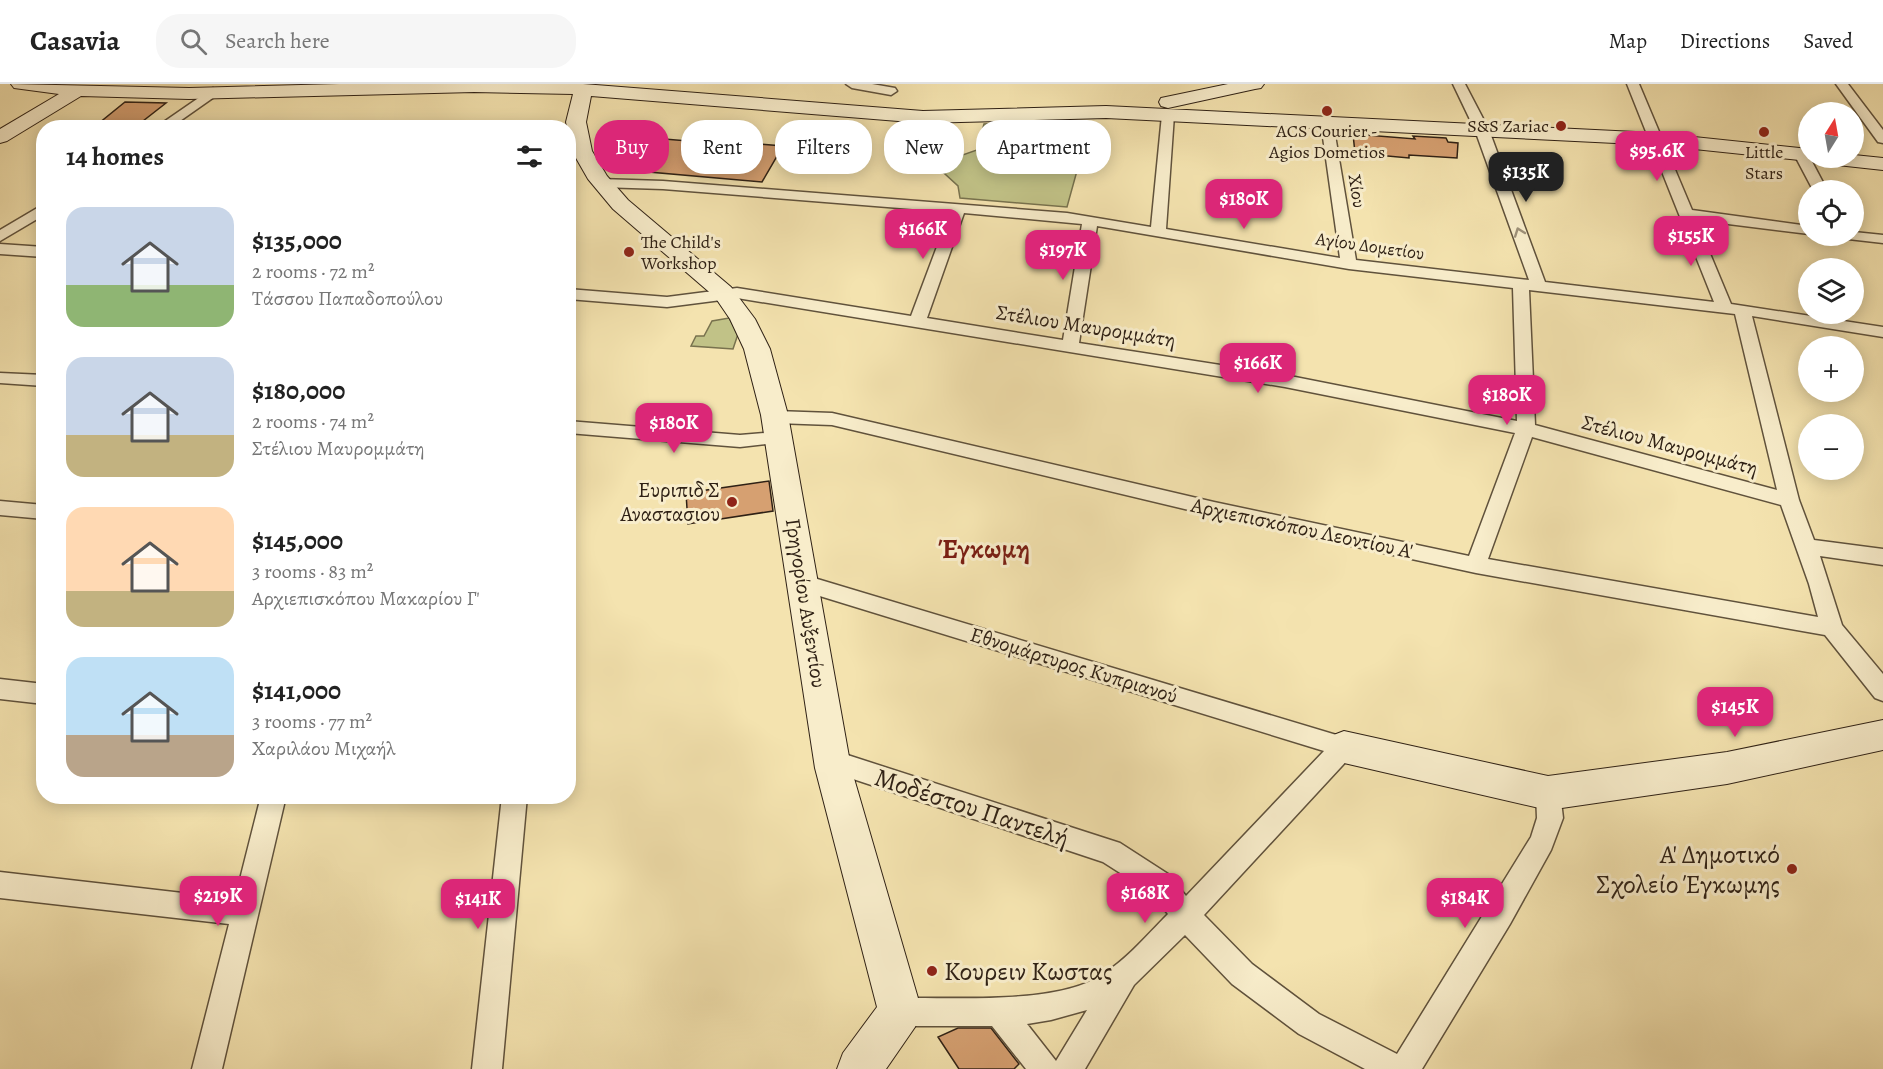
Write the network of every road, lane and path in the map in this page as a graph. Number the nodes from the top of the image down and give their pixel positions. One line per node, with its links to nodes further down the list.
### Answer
1 (20, 84): 10 (street)
2 (852, 84): 9 (street)
3 (1255, 84): 13 (street)
4 (1459, 84): 20 (street)
5 (1633, 84): 22 (street)
6 (1842, 84): 23 (street)
7 (548, 86): 8 (street); 11 (street)
8 (328, 87): 12 (street)
9 (893, 87): 15 (street)
10 (78, 90): 12 (street); 21 (street)
11 (583, 90): 15 (street); 27 (street, Γρηγορίου Αυξεντίου)
12 (213, 92): 18 (street)
13 (1198, 98): 14 (street); 17 (street)
14 (1106, 112): 15 (street); 16 (street)
15 (886, 115)
16 (1168, 115): 17 (street); 33 (street)
17 (1206, 117): 19 (street)
18 (173, 120)
19 (1327, 123): 20 (street); 39 (street, Χίου)
20 (1482, 130): 22 (street); 40 (street, one-way to 20)
21 (0, 137)
22 (1656, 139): 24 (street); 30 (street)
23 (1883, 139)
24 (1798, 154)
25 (1864, 162): 26 (street)
26 (1883, 164)
27 (600, 183): 28 (street, Αγίου Δομετίου); 41 (street, Γρηγορίου Αυξεντίου)
28 (959, 208): 31 (street, Αγίου Δομετίου); 44 (street)
29 (36, 213): 34 (street)
30 (1687, 214): 32 (street); 43 (street)
31 (1090, 221): 33 (street, Αγίου Δομετίου); 46 (street)
32 (1798, 229)
33 (1158, 233): 39 (street, Αγίου Δομετίου)
34 (0, 237)
35 (1864, 237): 36 (street)
36 (1883, 239)
37 (0, 249): 38 (street)
38 (36, 251)
39 (1348, 264): 40 (street, Αγίου Δομετίου)
40 (1530, 286): 43 (street, Αγίου Δομετίου); 51 (street)
41 (723, 292): 42 (street); 44 (street, Στέλιου Μαυρομμάτη); 49 (street, Γρηγορίου Αυξεντίου)
42 (576, 295)
43 (1734, 309): 45 (street, Αγίου Δομετίου); 52 (street)
44 (917, 322): 46 (street, Στέλιου Μαυρομμάτη)
45 (1883, 332)
46 (1070, 346): 51 (street, Στέλιου Μαυρομμάτη)
47 (0, 378): 48 (street)
48 (36, 380)
49 (777, 427): 50 (street, Αρχιεπισκόπου Λεοντίου Α'); 57 (street, Αρχιεπισκόπου Λεοντίου Α'); 58 (street, Γρηγορίου Αυξεντίου)
50 (576, 428)
51 (1526, 429): 52 (street, Στέλιου Μαυρομμάτη); 57 (street)
52 (1789, 500): 55 (street)
53 (0, 507): 54 (street)
54 (36, 511)
55 (1805, 546): 56 (street); 59 (street)
56 (1883, 557)
57 (1476, 565): 59 (street, Αρχιεπισκόπου Λεοντίου Α')
58 (804, 583): 64 (street, Εθνομάρτυρος Κυπριανού); 65 (street, Γρηγορίου Αυξεντίου)
59 (1832, 628): 61 (street)
60 (0, 689): 62 (street)
61 (1883, 691)
62 (36, 693)
63 (1883, 735): 66 (street)
64 (1344, 747): 66 (street); 71 (street)
65 (832, 761): 71 (street, Μοδέστου Παντελή); 74 (street, Γρηγορίου Αυξεντίου)
66 (1548, 794): 81 (street)
67 (272, 804): 70 (street)
68 (514, 804): 76 (street)
69 (0, 885): 70 (street)
70 (244, 913): 75 (street)
71 (1186, 916): 72 (street); 80 (street, Μοδέστου Παντελή)
72 (1127, 972): 73 (street); 79 (street)
73 (998, 1010): 74 (street); 78 (street)
74 (900, 1012): 77 (street)
75 (207, 1069)
76 (487, 1069)
77 (859, 1069)
78 (1045, 1069)
79 (1068, 1069)
80 (1396, 1069)
81 (1404, 1069)

